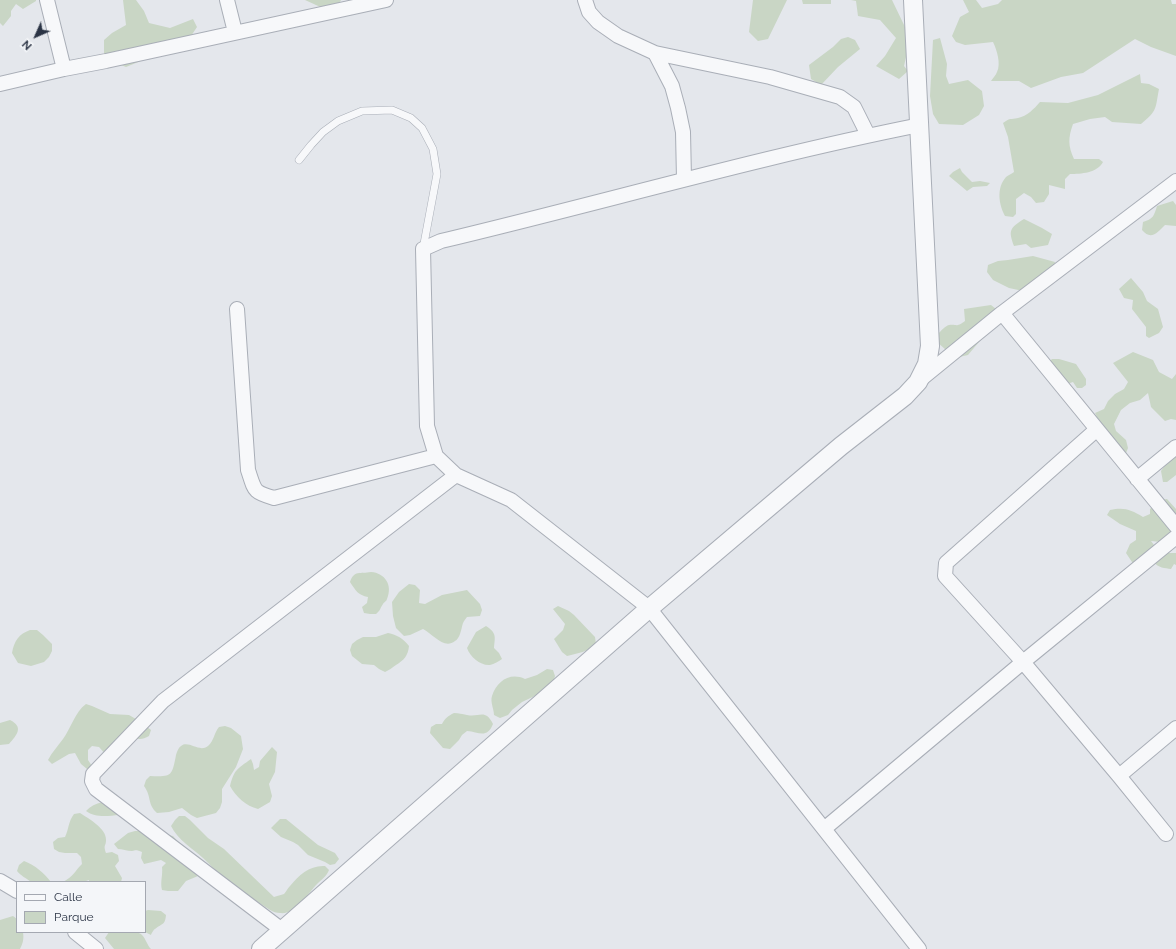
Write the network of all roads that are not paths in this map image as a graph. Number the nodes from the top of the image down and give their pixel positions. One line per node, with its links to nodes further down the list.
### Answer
1 (47, 0): 8 (street)
2 (227, 0): 6 (street)
3 (386, 0): 6 (street)
4 (585, 0): 7 (street)
5 (913, 0): 10 (street)
6 (235, 32): 8 (street)
7 (655, 53): 11 (street); 13 (street)
8 (64, 69): 9 (street)
9 (0, 84)
10 (920, 125): 11 (street); 18 (street)
11 (868, 135): 13 (street)
12 (299, 160): 15 (lane)
13 (684, 179): 15 (street)
14 (1176, 181): 17 (street)
15 (423, 249): 21 (street)
16 (237, 309): 21 (street)
17 (1002, 313): 18 (street); 19 (street)
18 (918, 382): 26 (street)
19 (1096, 430): 23 (street); 27 (street)
20 (1176, 447): 23 (street)
21 (436, 456): 22 (street)
22 (456, 475): 26 (street); 34 (street)
23 (1137, 479): 24 (street)
24 (1176, 526)
25 (1176, 537): 27 (street)
26 (649, 608): 30 (street); 34 (street)
27 (1023, 662): 29 (street); 30 (street)
28 (1176, 728): 29 (street)
29 (1119, 776): 31 (street)
30 (824, 829): 38 (street)
31 (1166, 834)
32 (0, 881): 33 (street)
33 (16, 890)
34 (282, 930): 37 (street)
35 (76, 933): 36 (street)
36 (96, 949)
37 (260, 949)
38 (919, 949)

